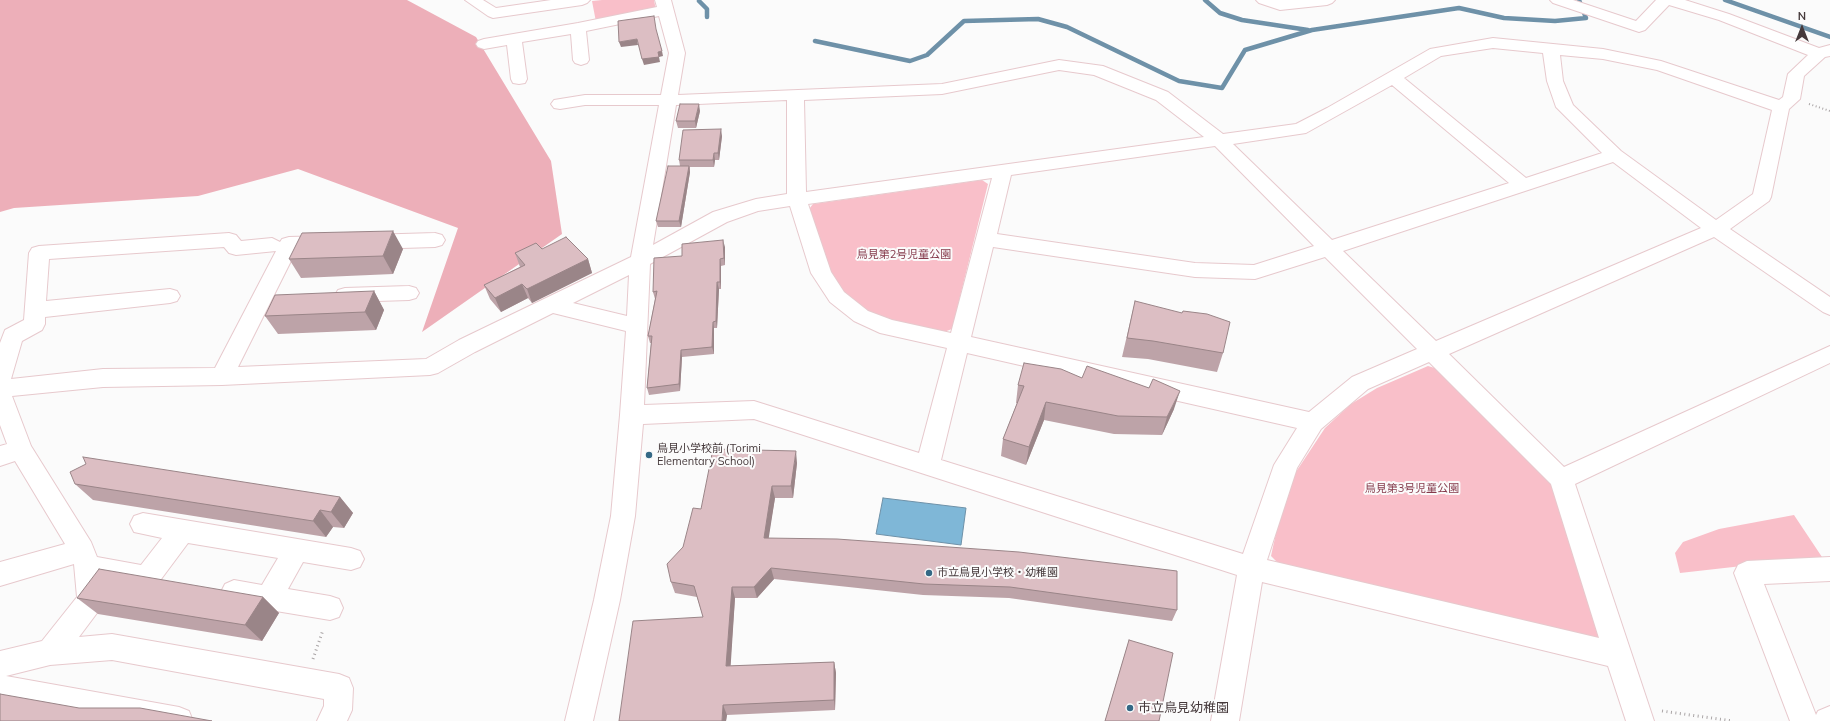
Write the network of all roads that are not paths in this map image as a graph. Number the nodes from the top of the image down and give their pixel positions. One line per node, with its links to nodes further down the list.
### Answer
1 (473, 0): 2 (street)
2 (582, 0)
3 (1264, 0): 4 (street)
4 (1327, 0)
5 (1558, 0): 6 (street)
6 (1665, 0)
7 (1669, 0): 13 (street)
8 (667, 4): 9 (street); 18 (street)
9 (578, 28): 10 (street); 14 (street)
10 (514, 40): 11 (street); 16 (street)
11 (484, 44)
12 (1551, 49): 15 (street); 19 (street); 22 (street)
13 (1825, 52): 19 (street)
14 (581, 60)
15 (1393, 77): 21 (street); 24 (street)
16 (519, 79)
17 (795, 96): 18 (street); 21 (street); 25 (street)
18 (669, 100): 20 (street); 31 (street)
19 (1786, 103): 26 (street)
20 (560, 104)
21 (1218, 140): 23 (street); 30 (street)
22 (1615, 155): 24 (street); 26 (street)
23 (1003, 170): 25 (street); 27 (street)
24 (1523, 185): 30 (street)
25 (796, 200): 31 (street); 41 (street)
26 (1716, 229): 38 (street); 42 (street)
27 (985, 239): 30 (street); 41 (street)
28 (435, 240): 36 (street)
29 (272, 245): 39 (street)
30 (1328, 247): 42 (street)
31 (640, 261): 37 (street); 40 (street)
32 (409, 292): 34 (street)
33 (170, 296): 39 (street)
34 (324, 296)
35 (285, 298): 36 (street)
36 (262, 299): 44 (street)
37 (552, 305): 40 (street); 44 (street)
38 (1830, 307)
39 (35, 310): 45 (street)
40 (636, 326): 48 (street)
41 (958, 343): 49 (street); 51 (street)
42 (1431, 351): 49 (street); 52 (street)
43 (1830, 354): 52 (street)
44 (222, 376): 46 (street)
45 (0, 379)
46 (0, 388)
47 (0, 396): 50 (street)
48 (632, 415): 51 (street); 70 (street)
49 (1313, 422): 58 (street)
50 (11, 452): 57 (street)
51 (928, 465): 58 (street)
52 (1561, 479): 65 (street)
53 (143, 524): 54 (street)
54 (182, 531): 55 (street); 57 (street)
55 (297, 549): 56 (street); 62 (street)
56 (351, 558)
57 (85, 559): 60 (street); 64 (street)
58 (1251, 568): 65 (street); 71 (street)
59 (1830, 569): 72 (street)
60 (0, 574)
61 (208, 588): 62 (street)
62 (268, 598): 63 (street)
63 (330, 608)
64 (50, 652): 66 (street); 69 (street)
65 (1620, 656): 67 (street)
66 (2, 678): 68 (street)
67 (1638, 714)
68 (179, 721)
69 (331, 721)
70 (580, 721)
71 (1225, 721)
72 (1804, 721)

